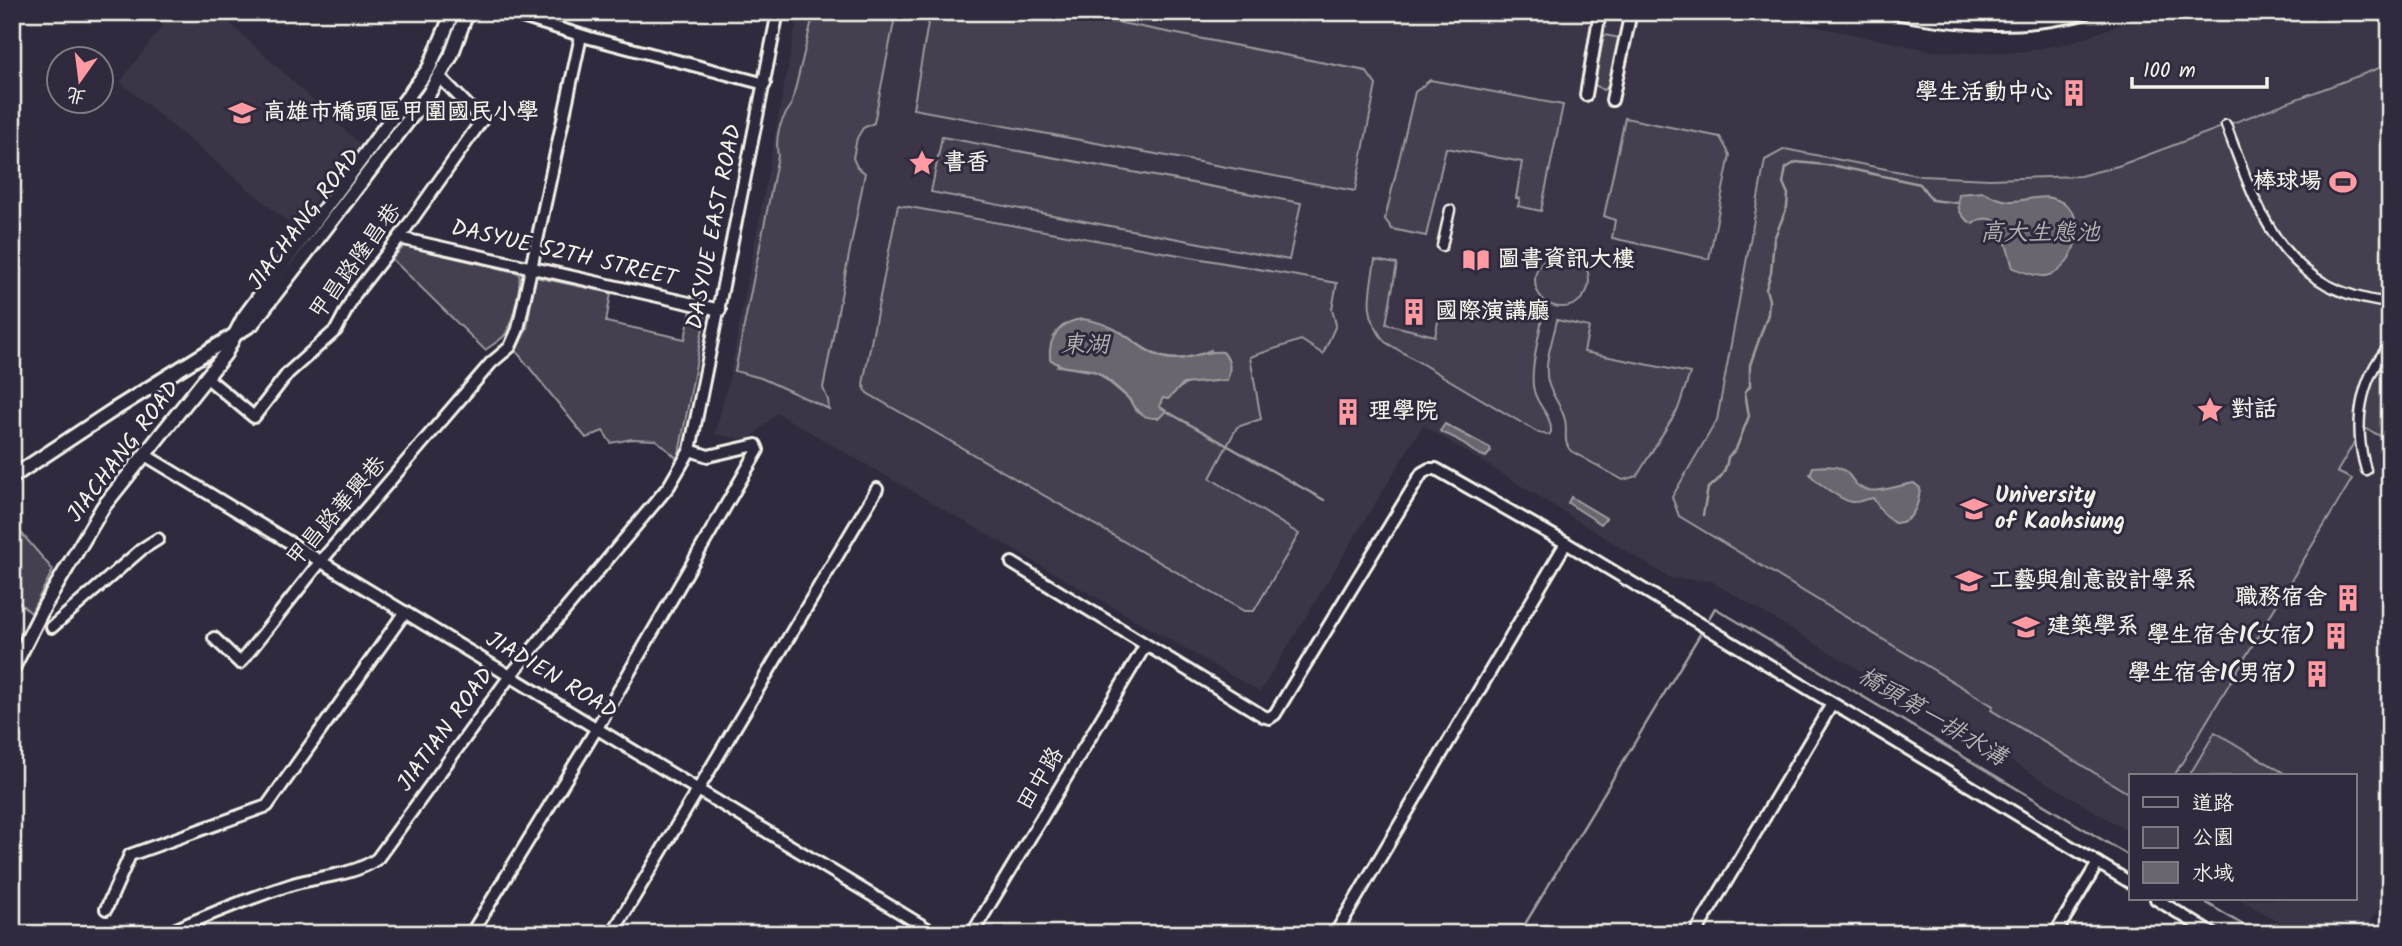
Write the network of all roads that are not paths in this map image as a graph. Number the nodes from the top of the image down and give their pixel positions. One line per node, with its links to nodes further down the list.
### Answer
1 (453, 12): 12 (street)
2 (467, 12): 12 (street)
3 (506, 12): 11 (street)
4 (778, 12): 14 (street, DASYUE EAST ROAD)
5 (1600, 12): 15 (street)
6 (1631, 12): 16 (street)
7 (1894, 12): 10 (street)
8 (1967, 12): 9 (street)
9 (2024, 12)
10 (2085, 12)
11 (581, 36): 14 (street); 21 (street, 甲昌路華興巷)
12 (444, 54): 13 (street, JIACHANG ROAD); 24 (street)
13 (440, 77): 19 (street, 甲昌路隆昌巷); 24 (street, JIACHANG ROAD)
14 (765, 84): 23 (street, DASYUE EAST ROAD)
15 (1586, 95)
16 (1612, 100)
17 (2225, 125): 22 (street)
18 (1450, 210): 20 (street)
19 (399, 238): 21 (street, DASYUE 52TH STREET); 26 (street, 甲昌路隆昌巷)
20 (1442, 246)
21 (531, 269): 23 (street, DASYUE 52TH STREET); 34 (street, 甲昌路華興巷)
22 (2390, 303)
23 (720, 310): 27 (street, DASYUE EAST ROAD)
24 (235, 336): 26 (street, JIACHANG ROAD); 30 (street)
25 (2390, 345): 29 (street)
26 (206, 377): 28 (street, JIACHANG ROAD)
27 (690, 450): 43 (street, JIATIAN ROAD); 45 (street)
28 (145, 455): 34 (street, JIADIEN ROAD); 36 (street, JIACHANG ROAD)
29 (2366, 470)
30 (12, 477)
31 (877, 489): 46 (street)
32 (158, 539): 38 (street)
33 (1566, 543): 41 (street); 44 (street); 56 (street)
34 (321, 561): 37 (street, JIADIEN ROAD); 40 (street, 甲昌路華興巷)
35 (1012, 563): 41 (street)
36 (45, 606): 38 (street); 42 (street, JIACHANG ROAD)
37 (405, 612): 43 (street, JIADIEN ROAD); 50 (street)
38 (63, 617): 39 (street)
39 (52, 627)
40 (214, 638)
41 (1146, 646): 55 (street, 田中路)
42 (12, 670)
43 (510, 676): 45 (street, JIADIEN ROAD); 51 (street, JIATIAN ROAD)
44 (1832, 704): 47 (street); 57 (street)
45 (597, 728): 46 (street, JIADIEN ROAD); 52 (street)
46 (698, 790): 53 (street); 54 (street, JIADIEN ROAD)
47 (2098, 863): 48 (street); 58 (street)
48 (2129, 882)
49 (2158, 900): 59 (street)
50 (106, 909)
51 (165, 934)
52 (471, 934)
53 (612, 934)
54 (936, 934)
55 (972, 934)
56 (1335, 934)
57 (1695, 934)
58 (2055, 934)
59 (2213, 934)

